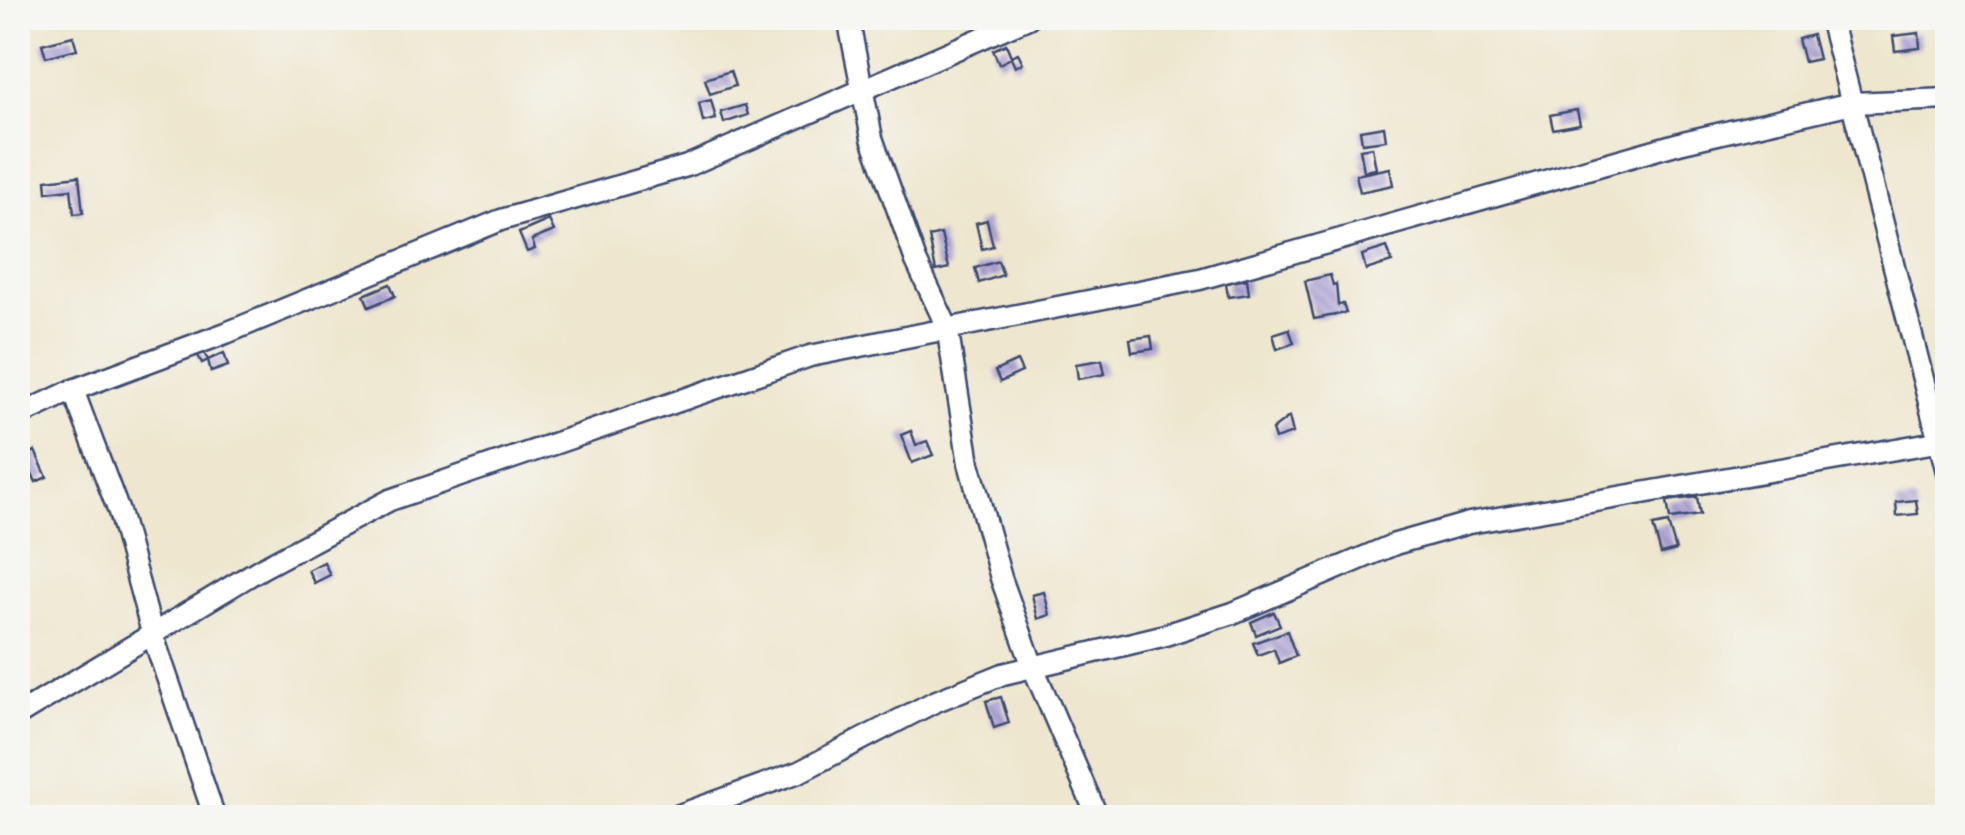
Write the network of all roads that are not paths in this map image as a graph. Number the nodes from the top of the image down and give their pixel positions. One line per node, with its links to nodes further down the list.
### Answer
1 (848, 18): 4 (street)
2 (1028, 18): 4 (street)
3 (1830, 18): 6 (street)
4 (860, 94): 7 (street); 8 (street)
5 (1948, 100): 6 (street)
6 (1852, 103): 7 (street); 10 (street)
7 (947, 327): 12 (street); 13 (street)
8 (73, 390): 9 (street); 12 (street)
9 (18, 416)
10 (1943, 442): 11 (street); 13 (street)
11 (1948, 476)
12 (153, 636): 14 (street); 15 (street)
13 (1032, 667): 16 (street); 17 (street)
14 (18, 715)
15 (215, 818)
16 (670, 818)
17 (1098, 818)

